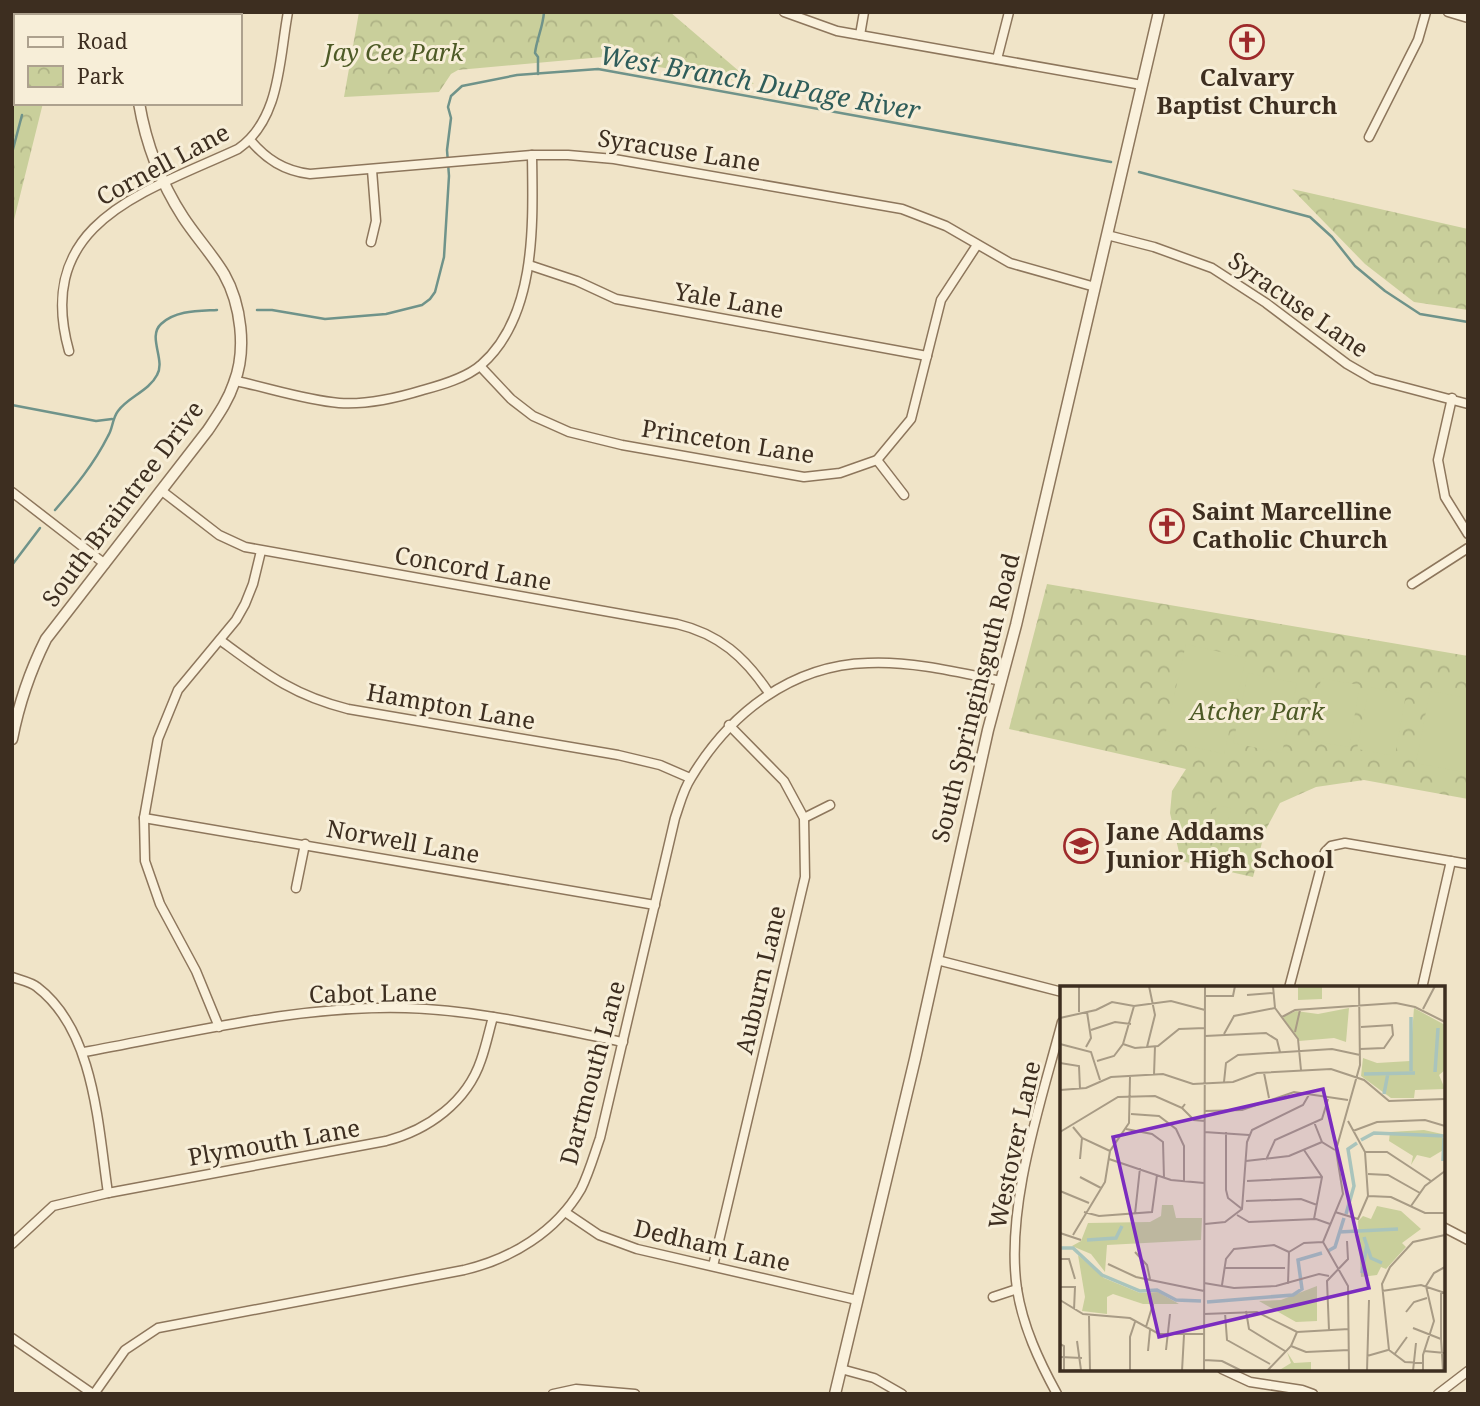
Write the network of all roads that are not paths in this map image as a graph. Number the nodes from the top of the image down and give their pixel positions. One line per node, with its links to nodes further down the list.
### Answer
1 (288, 12): 14 (street, Cornell Lane)
2 (784, 12): 9 (street)
3 (864, 12): 9 (street)
4 (1009, 12): 10 (street)
5 (1159, 12): 11 (street, South Springinsguth Road)
6 (1426, 12): 13 (street)
7 (1448, 12): 8 (street)
8 (1468, 18)
9 (860, 35): 10 (street)
10 (998, 59): 11 (street)
11 (1142, 85): 18 (street, South Springinsguth Road)
12 (139, 105): 17 (street, South Braintree Drive)
13 (1369, 137)
14 (250, 140): 16 (street, Syracuse Lane); 17 (street, Cornell Lane)
15 (532, 155): 16 (street, Syracuse Lane); 20 (street, Syracuse Lane); 21 (street)
16 (372, 170): 19 (street)
17 (164, 183): 23 (street, Cornell Lane); 26 (street, South Braintree Drive)
18 (1107, 235): 22 (street, South Springinsguth Road); 27 (street, Syracuse Lane)
19 (371, 242)
20 (977, 245): 22 (street, Syracuse Lane); 24 (street)
21 (529, 265): 24 (street, Yale Lane); 25 (street)
22 (1095, 287): 39 (street, South Springinsguth Road)
23 (69, 351)
24 (927, 356): 29 (street)
25 (480, 366): 26 (street); 29 (street, Princeton Lane)
26 (236, 380): 30 (street, South Braintree Drive)
27 (1452, 398): 28 (street, Syracuse Lane); 33 (street)
28 (1468, 404)
29 (877, 460): 32 (street)
30 (162, 491): 35 (street, Concord Lane); 36 (street, South Braintree Drive)
31 (12, 492): 36 (street)
32 (904, 495)
33 (1468, 534)
34 (1468, 548): 37 (street)
35 (261, 551): 38 (street); 40 (street, Concord Lane)
36 (105, 564): 42 (street, South Braintree Drive)
37 (1412, 584)
38 (220, 640): 43 (street, Hampton Lane); 45 (street)
39 (1001, 681): 40 (street, Dartmouth Lane); 52 (street, South Springinsguth Road)
40 (769, 692): 41 (street, Dartmouth Lane)
41 (729, 725): 43 (street, Dartmouth Lane); 46 (street, Auburn Lane)
42 (12, 739)
43 (690, 778): 51 (street, Dartmouth Lane)
44 (830, 805): 46 (street)
45 (144, 817): 47 (street, Norwell Lane); 58 (street)
46 (804, 818): 67 (street, Auburn Lane)
47 (305, 844): 50 (street); 51 (street, Norwell Lane)
48 (1451, 861): 49 (street); 54 (street); 55 (street)
49 (1468, 864)
50 (296, 888)
51 (655, 905): 60 (street, Dartmouth Lane)
52 (937, 960): 56 (street); 70 (street, South Springinsguth Road)
53 (12, 977): 61 (street)
54 (1290, 986)
55 (1422, 986)
56 (1060, 991)
57 (493, 1017): 58 (street, Cabot Lane); 60 (street, Cabot Lane); 62 (street, Plymouth Lane)
58 (219, 1027): 61 (street, Cabot Lane)
59 (1060, 1030): 68 (street, Westover Lane)
60 (623, 1042): 63 (street, Dartmouth Lane)
61 (84, 1052): 62 (street)
62 (108, 1193): 66 (street, Plymouth Lane)
63 (565, 1212): 67 (street, Dedham Lane); 75 (street, Dartmouth Lane)
64 (1445, 1228): 65 (street)
65 (1468, 1240)
66 (12, 1244)
67 (713, 1266): 70 (street, Dedham Lane)
68 (1017, 1289): 69 (street); 80 (street, Westover Lane)
69 (993, 1297)
70 (857, 1300): 72 (street, South Springinsguth Road)
71 (12, 1338): 75 (street)
72 (841, 1369): 78 (street, South Springinsguth Road); 79 (street)
73 (1226, 1371): 81 (street)
74 (1468, 1371): 82 (street)
75 (94, 1394)
76 (553, 1394): 77 (street)
77 (635, 1394)
78 (835, 1394)
79 (902, 1394)
80 (1057, 1394)
81 (1313, 1394)
82 (1438, 1394)

